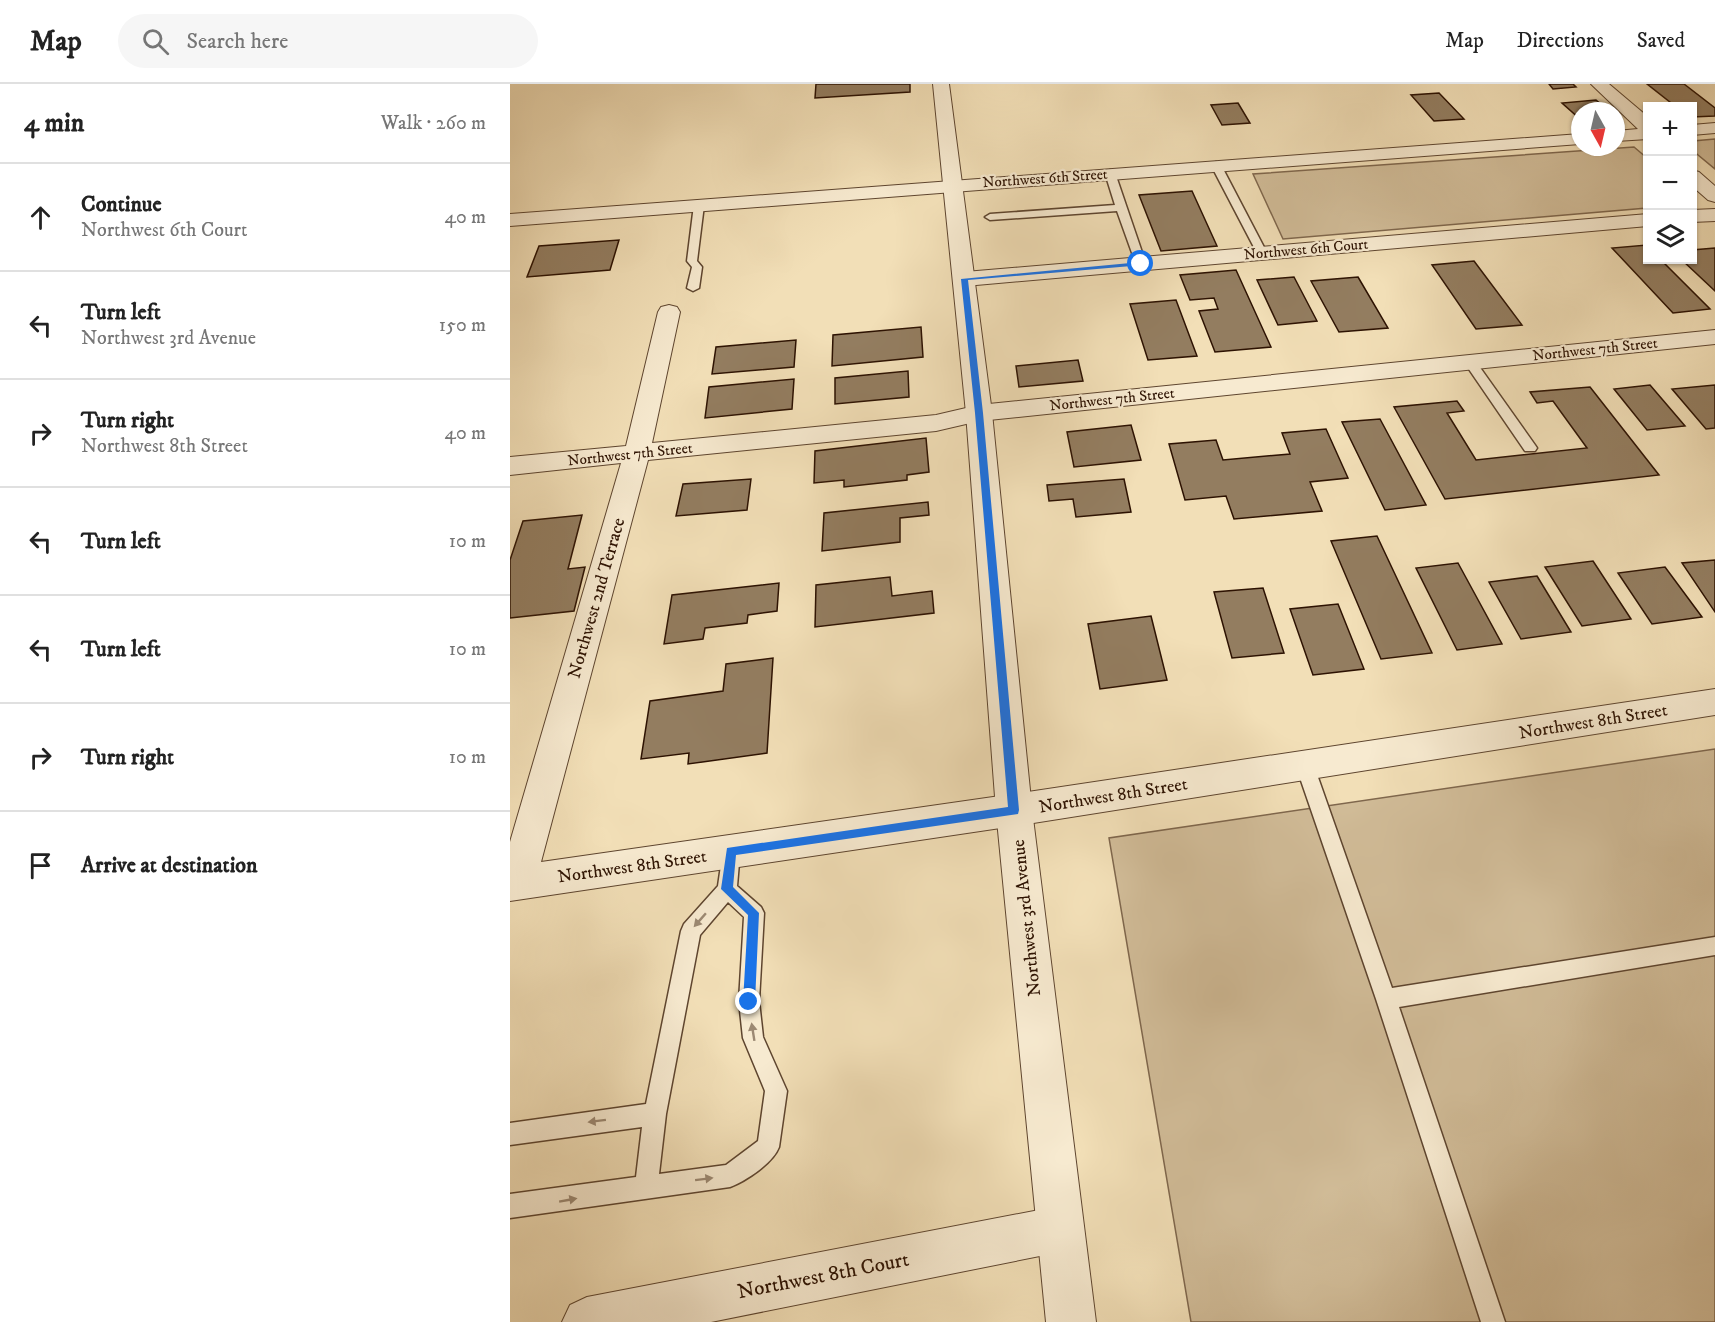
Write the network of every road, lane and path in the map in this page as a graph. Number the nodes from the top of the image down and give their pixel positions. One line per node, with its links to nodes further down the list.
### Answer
1 (940, 84): 12 (street, Northwest 3rd Avenue)
2 (1599, 84): 3 (street)
3 (1643, 122)
4 (1715, 129): 5 (street)
5 (1697, 130)
6 (1643, 133): 7 (street)
7 (1625, 135)
8 (1571, 140): 9 (street, Northwest 6th Street)
9 (1216, 165): 10 (street, Northwest 6th Street); 21 (lane)
10 (1110, 173): 12 (street, Northwest 6th Street); 15 (lane)
11 (1697, 180): 13 (street)
12 (953, 185): 14 (street, Northwest 6th Street); 23 (street, Northwest 3rd Avenue)
13 (1715, 196)
14 (699, 205): 19 (street, Northwest 6th Street); 24 (lane)
15 (1121, 208): 18 (lane); 22 (lane)
16 (1715, 214): 17 (street)
17 (1697, 216)
18 (990, 217)
19 (510, 220)
20 (1643, 220): 21 (street, Northwest 6th Court)
21 (1262, 253): 22 (street, Northwest 6th Court)
22 (1141, 264): 23 (street, Northwest 6th Court)
23 (965, 279): 28 (street, Northwest 3rd Avenue)
24 (693, 288)
25 (669, 312): 30 (street, Northwest 2nd Terrace)
26 (1715, 337): 27 (street, Northwest 7th Street)
27 (1470, 362): 28 (street, Northwest 7th Street); 29 (lane)
28 (979, 413): 30 (street, Northwest 7th Street); 34 (street, Northwest 3rd Avenue)
29 (1530, 448)
30 (637, 453): 31 (street, Northwest 7th Street); 36 (street, Northwest 2nd Terrace)
31 (510, 466)
32 (1715, 702): 33 (street, Northwest 8th Street)
33 (1305, 766): 34 (street, Northwest 8th Street); 39 (lane)
34 (1014, 810): 35 (street, Northwest 8th Street); 44 (street, Northwest 3rd Avenue)
35 (731, 851): 36 (street, Northwest 8th Street); 37 (lane)
36 (514, 883)
37 (727, 889): 40 (lane, one-way to 40); 42 (lane, one-way to 37)
38 (1715, 946): 39 (lane)
39 (1386, 999): 47 (lane)
40 (655, 1114): 41 (lane, one-way to 41); 42 (lane)
41 (510, 1134)
42 (646, 1186): 43 (lane, one-way to 42)
43 (510, 1206)
44 (1060, 1229): 45 (street, Northwest 8th Court); 46 (street, Northwest 3rd Avenue)
45 (586, 1322)
46 (1071, 1322)
47 (1493, 1322)

